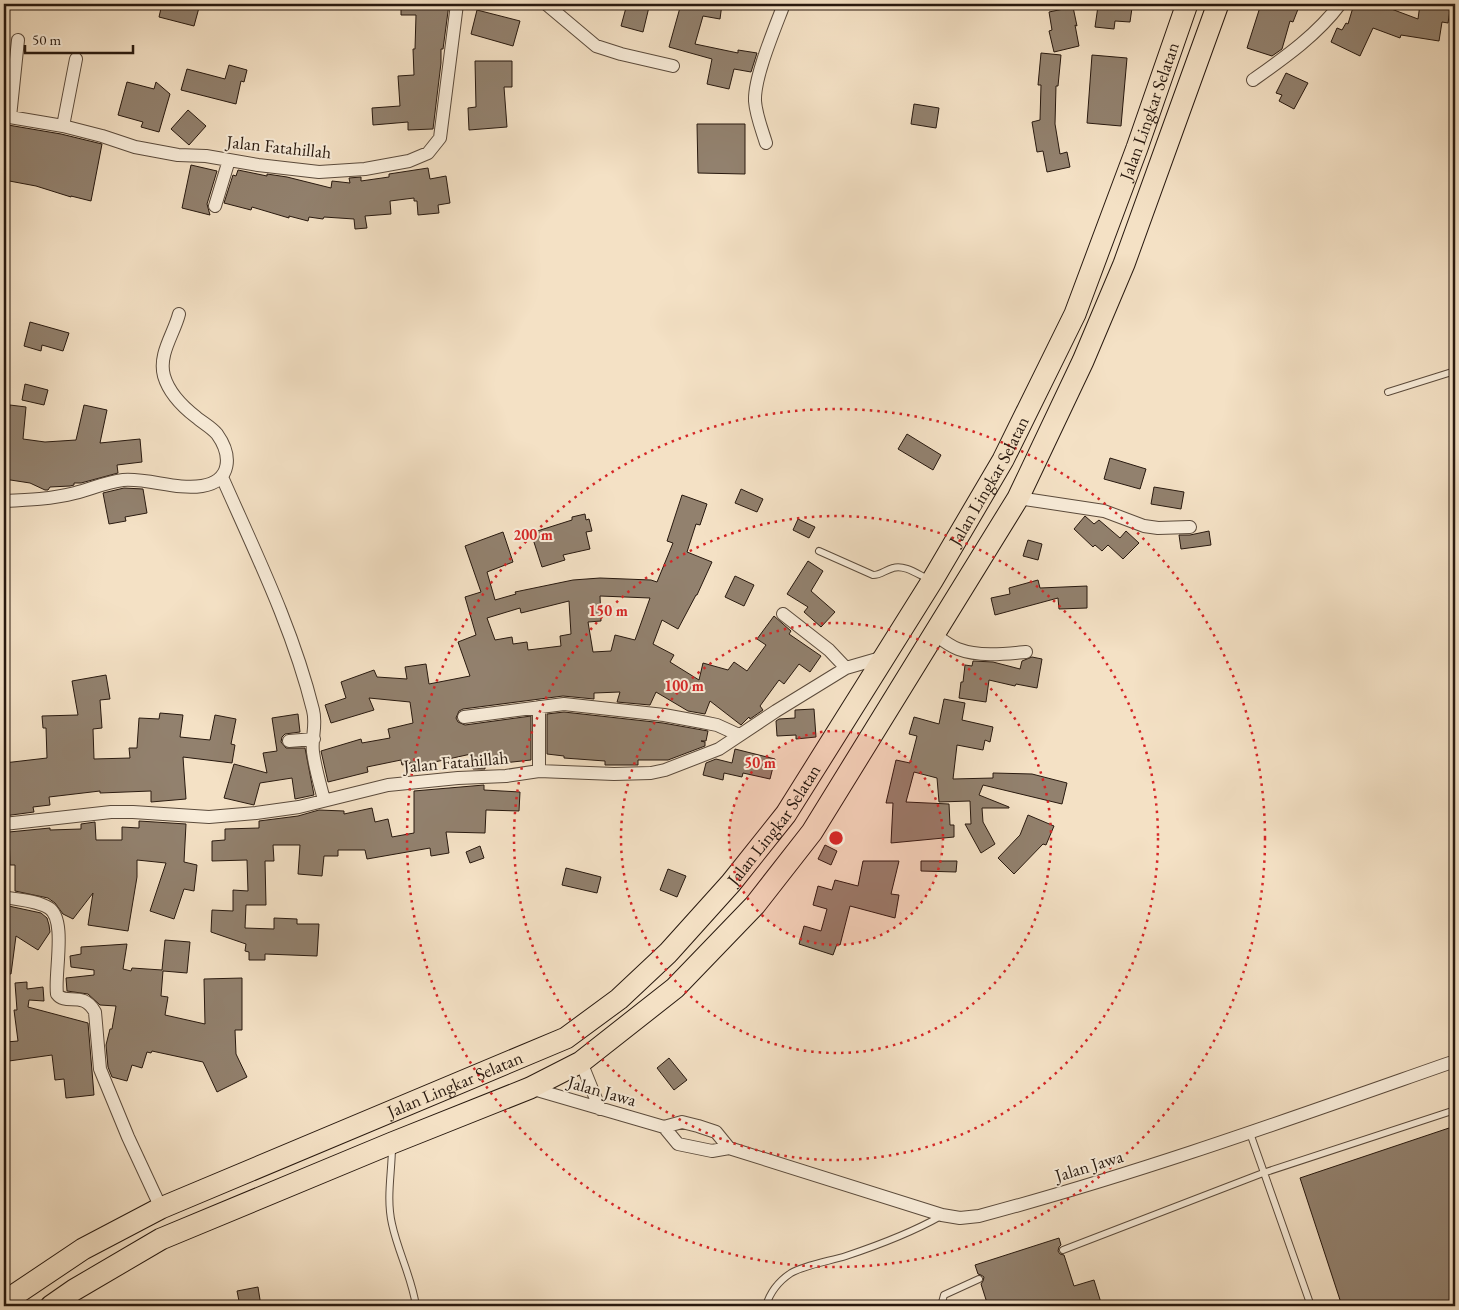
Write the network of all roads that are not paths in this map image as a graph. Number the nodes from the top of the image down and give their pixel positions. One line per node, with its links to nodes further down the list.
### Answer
1 (457, 4): 16 (street, Jalan Fatahillah)
2 (546, 4): 9 (street)
3 (784, 4): 13 (street)
4 (1187, 4): 14 (highway, Jalan Lingkar Selatan)
5 (1218, 4): 15 (highway, Jalan Lingkar Selatan)
6 (1340, 4): 10 (street)
7 (18, 40): 11 (street)
8 (76, 59): 12 (street)
9 (673, 66)
10 (1253, 80)
11 (7, 116): 12 (street, Jalan Fatahillah)
12 (63, 126): 16 (street, Jalan Fatahillah)
13 (766, 143)
14 (1136, 148): 15 (highway); 26 (highway, Jalan Lingkar Selatan)
15 (1162, 156): 22 (highway, Jalan Lingkar Selatan)
16 (229, 160): 17 (street)
17 (215, 206)
18 (179, 314): 21 (street)
19 (1455, 371): 20 (lane)
20 (1388, 392)
21 (222, 478): 23 (street); 35 (street)
22 (1018, 498): 24 (street); 28 (highway, Jalan Lingkar Selatan)
23 (4, 500)
24 (1190, 527)
25 (819, 551): 26 (lane)
26 (932, 581): 30 (highway, Jalan Lingkar Selatan)
27 (783, 614): 31 (street)
28 (934, 634): 29 (street); 42 (highway, Jalan Lingkar Selatan)
29 (1026, 652)
30 (885, 656): 31 (street, Jalan Fatahillah); 41 (highway, Jalan Lingkar Selatan)
31 (846, 668): 34 (street, Jalan Fatahillah)
32 (539, 706): 33 (street); 34 (street); 37 (street)
33 (464, 717)
34 (739, 735): 37 (street, Jalan Fatahillah)
35 (314, 739): 36 (street); 38 (street)
36 (289, 741)
37 (539, 771): 38 (street, Jalan Fatahillah)
38 (324, 800): 39 (street, Jalan Fatahillah)
39 (4, 824)
40 (4, 898): 53 (street)
41 (619, 999): 42 (highway); 53 (highway, Jalan Lingkar Selatan)
42 (639, 1017): 44 (highway, Jalan Lingkar Selatan)
43 (1455, 1061): 49 (street, Jalan Jawa)
44 (581, 1062): 45 (highway, Jalan Lingkar Selatan); 46 (street)
45 (530, 1088): 46 (street, Jalan Jawa); 50 (highway, Jalan Lingkar Selatan)
46 (600, 1109): 48 (street, Jalan Jawa)
47 (1455, 1110): 52 (lane)
48 (664, 1127): 51 (street, Jalan Jawa); 51 (street, Jalan Jawa)
49 (1250, 1133): 52 (lane); 54 (street, Jalan Jawa)
50 (392, 1143): 58 (highway, Jalan Lingkar Selatan); 59 (lane)
51 (729, 1148): 54 (street, Jalan Jawa)
52 (1263, 1173): 55 (lane); 62 (lane)
53 (160, 1208): 57 (highway, Jalan Lingkar Selatan)
54 (942, 1216): 60 (lane)
55 (1062, 1250)
56 (979, 1279): 61 (lane)
57 (4, 1302)
58 (51, 1306)
59 (416, 1306)
60 (766, 1306)
61 (941, 1306)
62 (1311, 1306)

